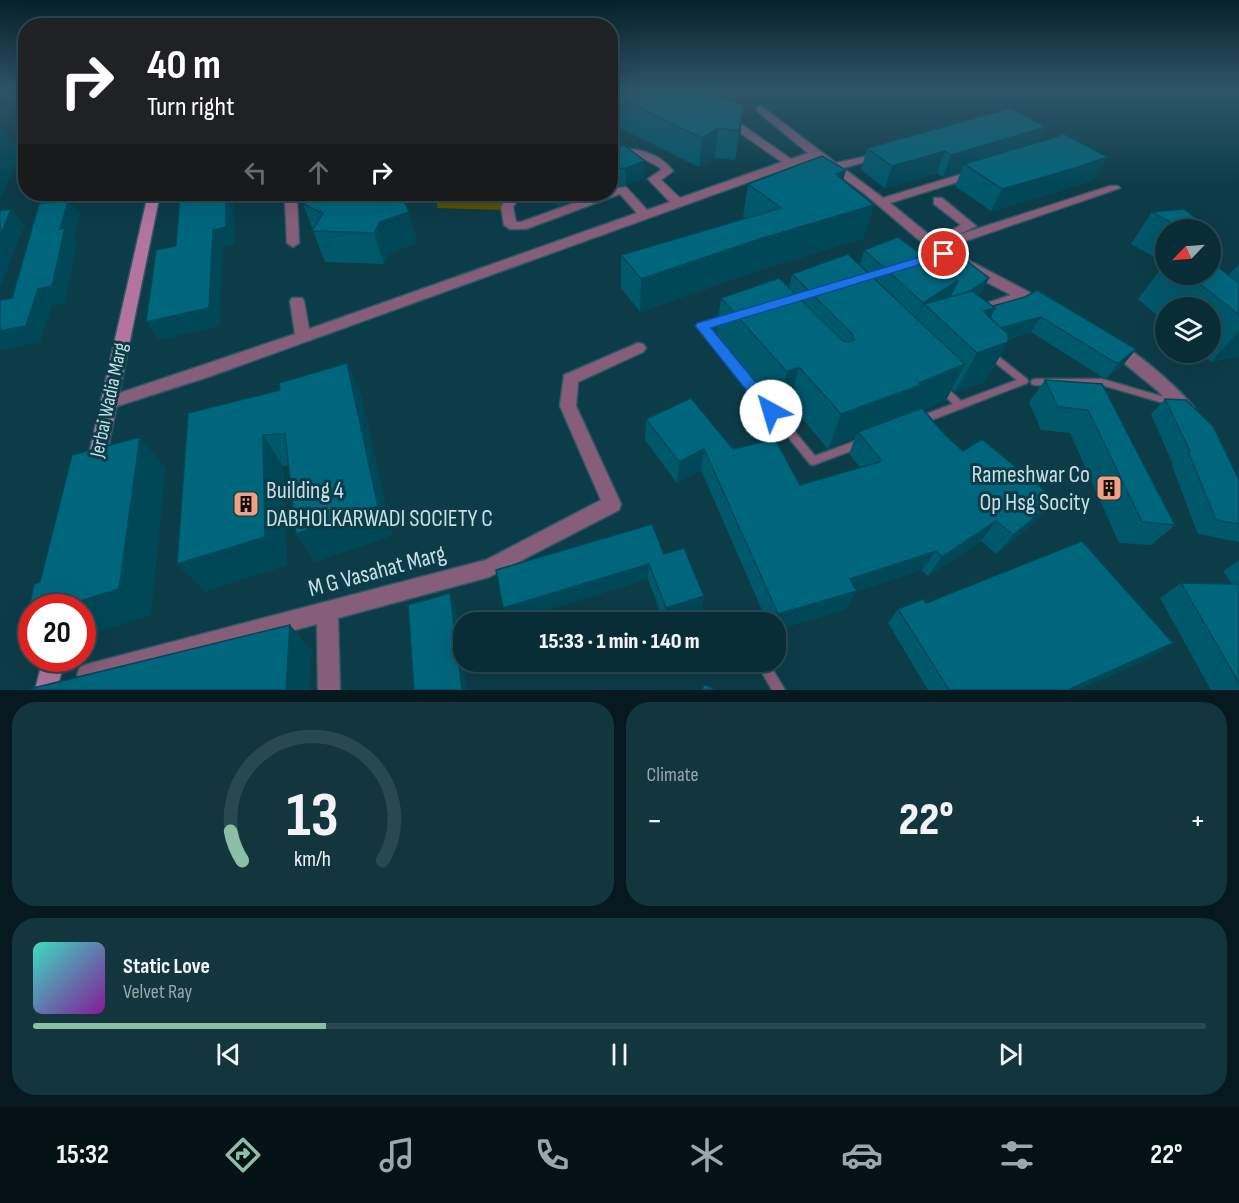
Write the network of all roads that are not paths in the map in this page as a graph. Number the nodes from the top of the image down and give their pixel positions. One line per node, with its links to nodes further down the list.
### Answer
1 (733, 122): 8 (street)
2 (776, 122): 6 (street)
3 (18, 149): 7 (street)
4 (618, 151): 19 (street)
5 (893, 151): 9 (street)
6 (818, 153): 8 (street); 9 (street)
7 (0, 154)
8 (790, 163): 19 (street)
9 (836, 166): 18 (street)
10 (986, 170): 18 (street)
11 (1114, 188): 23 (street)
12 (618, 190): 20 (street)
13 (152, 201): 38 (main road, Jerbai Wadia Marg)
14 (291, 201): 24 (street)
15 (511, 201): 16 (street)
16 (589, 201)
17 (938, 201): 23 (street)
18 (882, 202): 22 (street)
19 (678, 203): 20 (street)
20 (645, 215): 33 (street)
21 (905, 215): 22 (street)
22 (918, 228): 25 (street)
23 (970, 231): 25 (street)
24 (293, 243)
25 (936, 245): 26 (lane); 27 (street)
26 (906, 264)
27 (1025, 295): 29 (street); 31 (street)
28 (297, 302): 33 (street)
29 (1055, 312)
30 (736, 316): 43 (lane)
31 (960, 316)
32 (1095, 335): 39 (street)
33 (303, 337): 38 (street)
34 (638, 348): 45 (street, M G Vasahat Marg)
35 (984, 350): 40 (lane)
36 (936, 381): 40 (lane)
37 (1035, 381): 39 (lane)
38 (108, 403): 44 (main road, Jerbai Wadia Marg)
39 (1183, 405): 42 (street)
40 (960, 406): 41 (lane)
41 (907, 426)
42 (1202, 428)
43 (876, 438)
44 (91, 482)
45 (327, 611): 48 (street, M G Vasahat Marg); 49 (street)
46 (51, 672): 48 (main road)
47 (768, 672): 50 (lane)
48 (47, 688)
49 (329, 690)
50 (779, 690)

